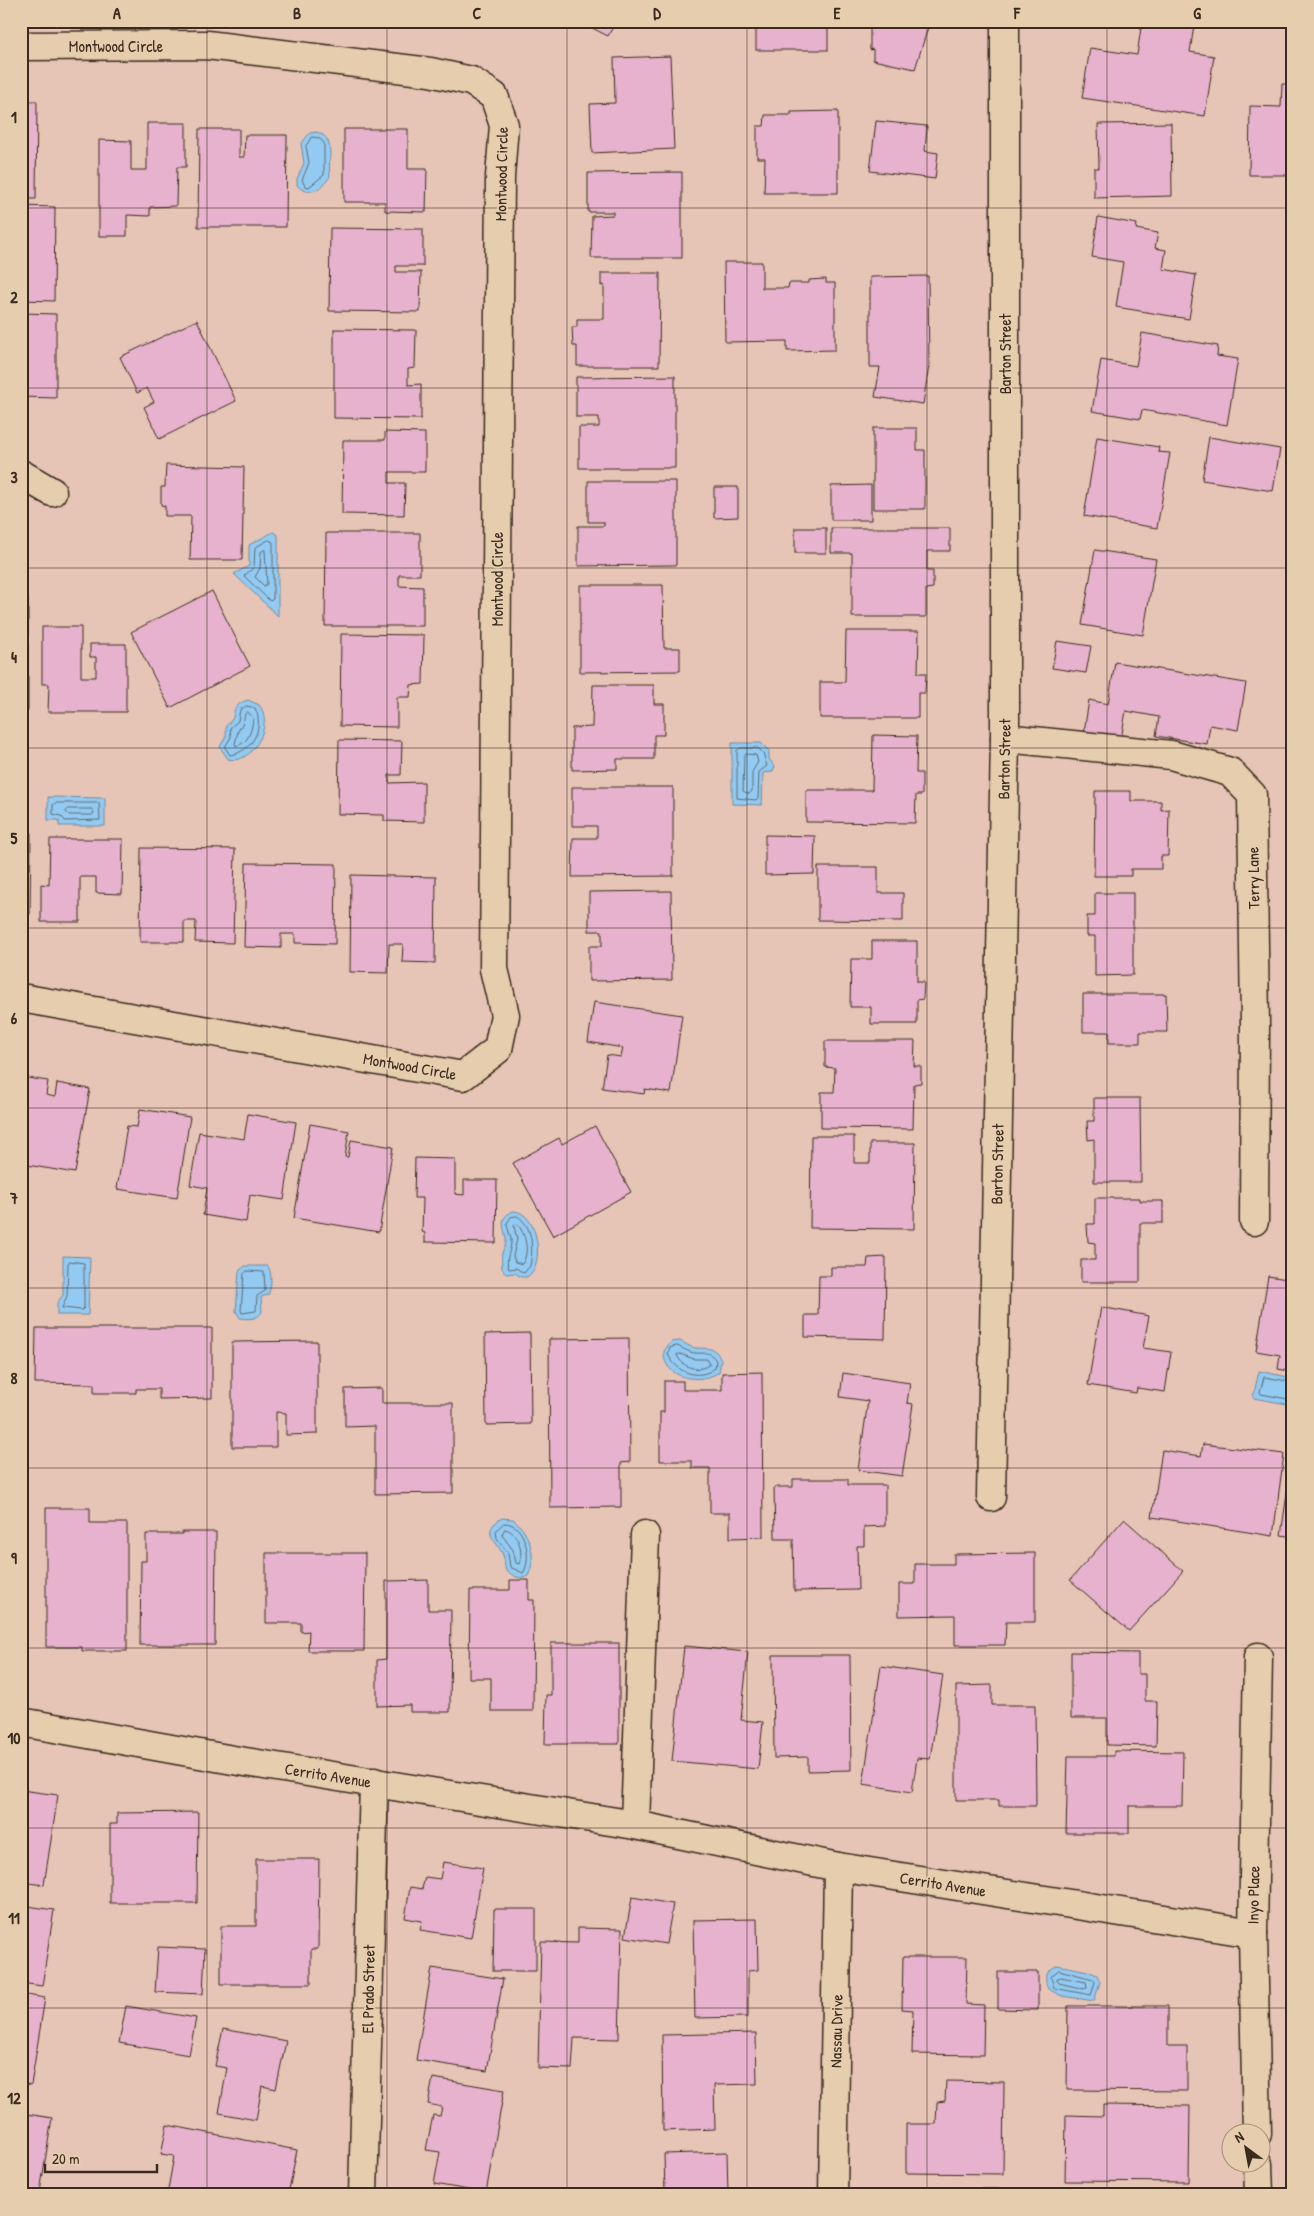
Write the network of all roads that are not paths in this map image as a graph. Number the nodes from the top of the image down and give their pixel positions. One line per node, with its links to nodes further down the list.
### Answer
1 (1006, 21): 5 (street, Barton Street)
2 (21, 46): 6 (street, Montwood Circle)
3 (21, 474): 4 (street)
4 (52, 492)
5 (1005, 738): 7 (street, Terry Lane); 8 (street, Barton Street)
6 (21, 998)
7 (1254, 1220)
8 (991, 1497)
9 (645, 1535): 13 (street)
10 (1258, 1657): 15 (street, Inyo Place)
11 (21, 1722): 12 (street, Cerrito Avenue)
12 (374, 1782): 13 (street, Cerrito Avenue); 18 (street, El Prado Street)
13 (635, 1826): 14 (street, Cerrito Avenue)
14 (838, 1867): 15 (street, Cerrito Avenue); 19 (street, Nassau Drive)
15 (1253, 1933): 16 (street, Inyo Place)
16 (1257, 2124)
17 (1258, 2174): 20 (street)
18 (363, 2195)
19 (833, 2195)
20 (1259, 2195)

